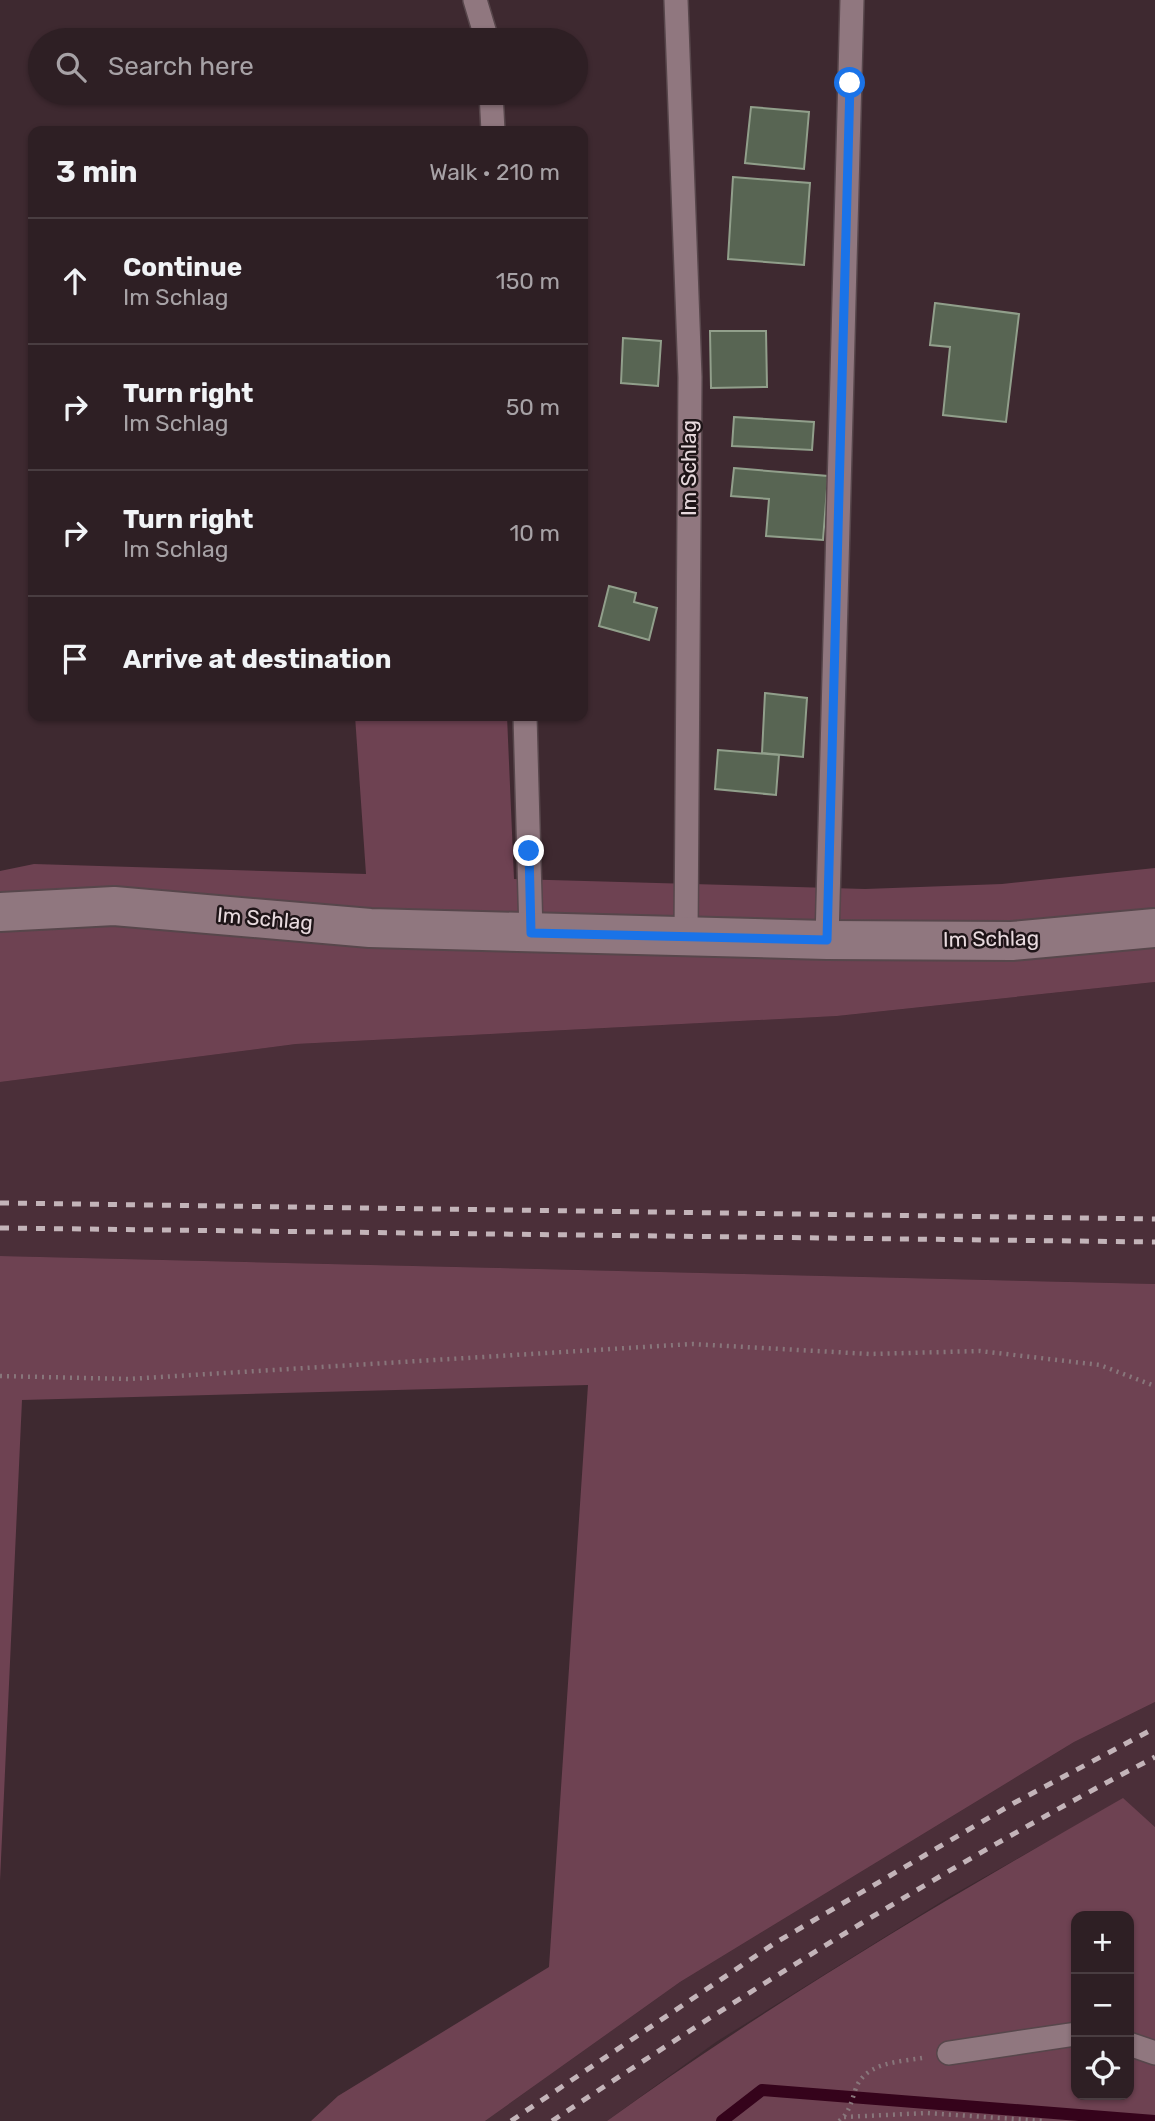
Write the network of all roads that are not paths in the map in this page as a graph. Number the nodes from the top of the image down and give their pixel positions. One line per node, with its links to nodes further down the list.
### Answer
1 (475, 0): 4 (lane)
2 (676, 0): 11 (lane, Im Schlag)
3 (852, 0): 12 (lane)
4 (483, 28)
5 (492, 105): 6 (lane)
6 (494, 126)
7 (525, 721): 10 (lane)
8 (0, 912): 10 (street, Im Schlag)
9 (1155, 928): 12 (street, Im Schlag)
10 (531, 933): 11 (street, Im Schlag)
11 (685, 936): 12 (street, Im Schlag)
12 (827, 940)
13 (1071, 2034): 15 (lane)
14 (1134, 2046): 16 (lane)
15 (949, 2053)
16 (1155, 2053)

